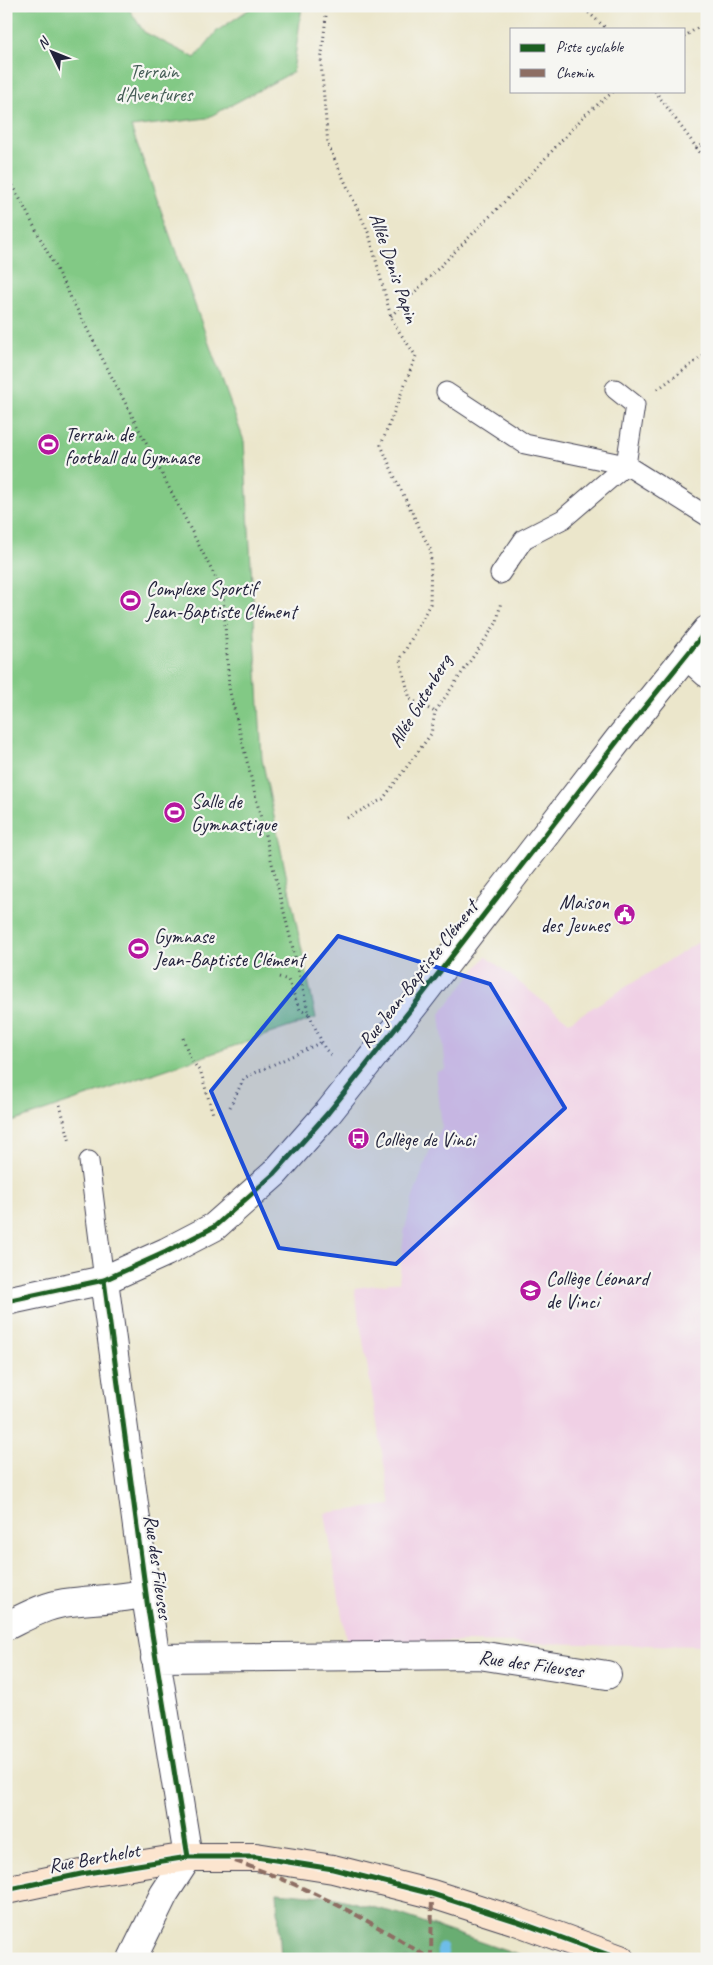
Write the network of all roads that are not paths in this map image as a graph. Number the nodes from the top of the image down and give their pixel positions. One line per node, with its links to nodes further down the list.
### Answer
1 (615, 389): 3 (lane)
2 (446, 392): 3 (lane)
3 (626, 465): 4 (lane); 5 (lane)
4 (707, 516)
5 (500, 574)
6 (707, 630): 7 (street, Rue Jean-Baptiste Clément)
7 (687, 655): 8 (street); 10 (street, Rue Jean-Baptiste Clément)
8 (707, 673)
9 (89, 1161): 10 (lane)
10 (104, 1280): 11 (street, Rue Jean-Baptiste Clément); 12 (street, Rue des Fileuses)
11 (6, 1301)
12 (145, 1593): 13 (street); 14 (street, Rue des Fileuses)
13 (6, 1626)
14 (155, 1658): 15 (street, Rue des Fileuses); 16 (street, Rue des Fileuses)
15 (607, 1675)
16 (188, 1858): 17 (street, Rue Berthelot); 18 (street); 19 (street, Rue Berthelot)
17 (6, 1890)
18 (132, 1959)
19 (620, 1959)

